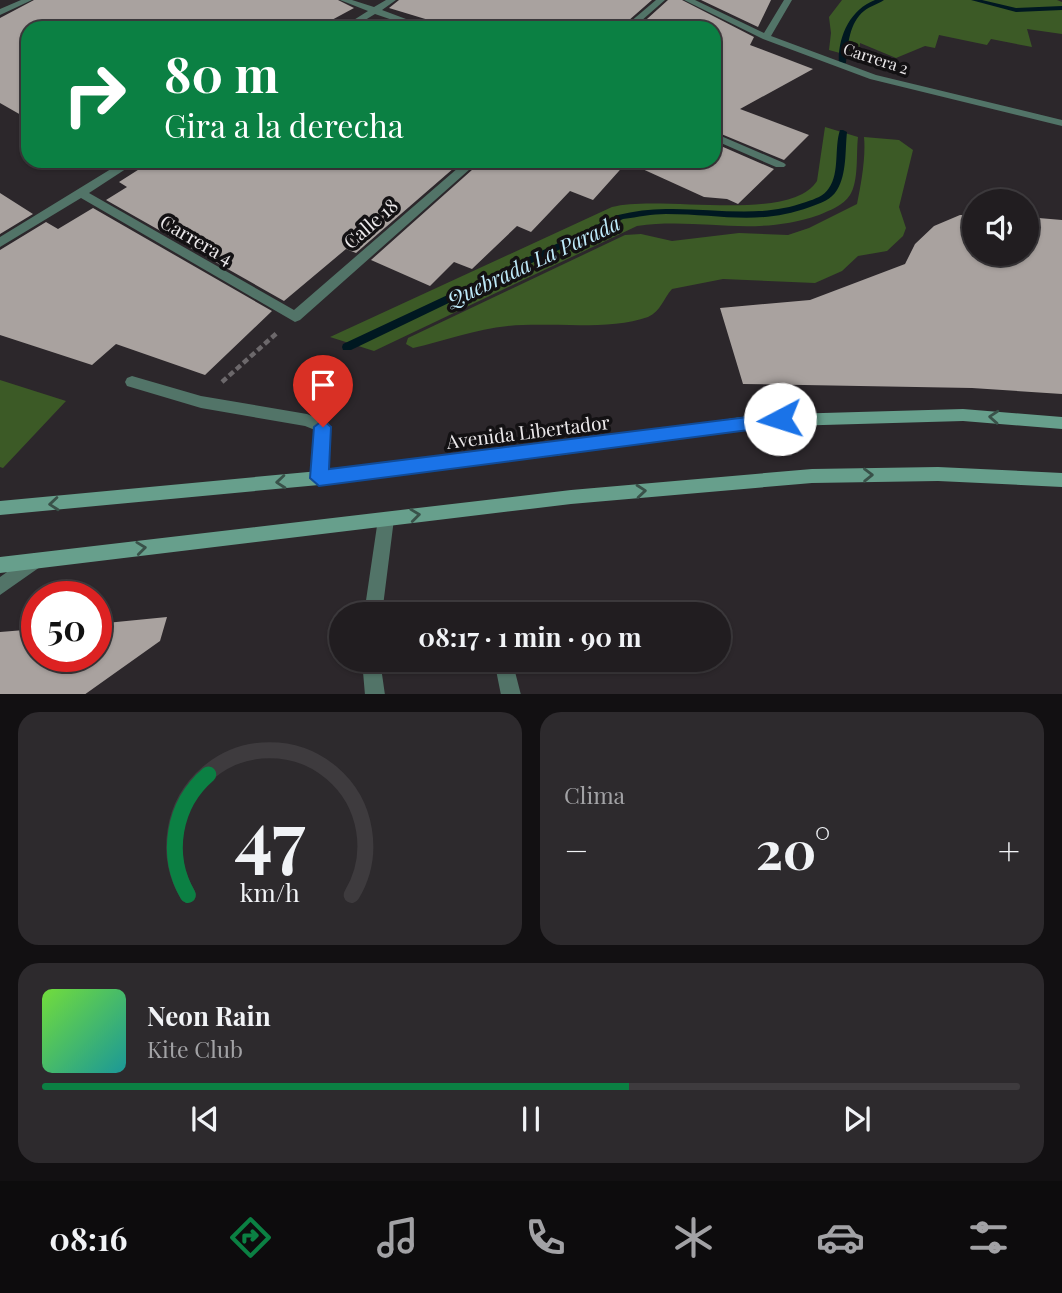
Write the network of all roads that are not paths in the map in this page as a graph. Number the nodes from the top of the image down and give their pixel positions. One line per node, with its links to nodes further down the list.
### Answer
1 (28, 0): 8 (street)
2 (344, 0): 7 (street)
3 (392, 0): 7 (street)
4 (661, 0): 11 (street)
5 (688, 0): 12 (street, Carrera 2)
6 (788, 0): 12 (street)
7 (374, 11): 9 (street); 10 (street)
8 (0, 12)
9 (358, 21)
10 (404, 21)
11 (636, 21)
12 (766, 37): 13 (street, Carrera 2)
13 (1062, 123)
14 (721, 139): 15 (street)
15 (780, 165)
16 (121, 168): 18 (street)
17 (465, 168): 20 (street, Calle 18)
18 (81, 193): 19 (street); 20 (street, Carrera 4)
19 (0, 243)
20 (295, 317)
21 (132, 382): 23 (street)
22 (1062, 423): 23 (main road, Avenida Libertador, one-way to 23)
23 (319, 478): 25 (main road, Avenida Libertador, one-way to 25)
24 (1062, 480): 26 (main road, one-way to 24)
25 (0, 508)
26 (386, 519): 27 (main road, one-way to 26); 30 (street)
27 (34, 561): 28 (main road); 29 (street)
28 (0, 565)
29 (0, 587)
30 (375, 602)
31 (372, 672): 33 (street)
32 (506, 672): 34 (street)
33 (375, 694)
34 (511, 694)

